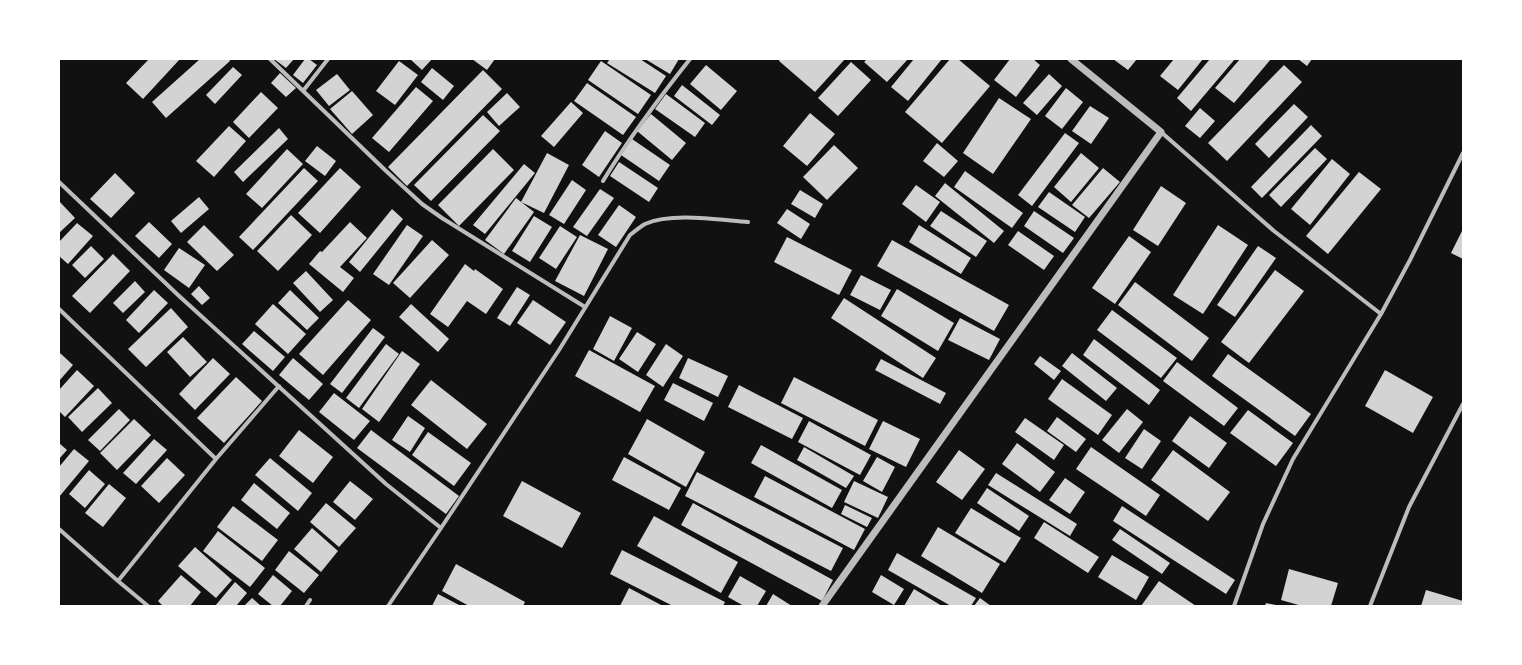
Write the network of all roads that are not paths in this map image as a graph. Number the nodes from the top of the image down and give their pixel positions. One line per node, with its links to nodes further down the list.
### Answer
1 (270, 59): 5 (street)
2 (328, 59): 5 (street)
3 (690, 59): 8 (street)
4 (1071, 59): 6 (street)
5 (303, 91): 11 (street)
6 (1161, 132): 13 (street); 24 (street)
7 (1463, 153): 13 (street)
8 (603, 181)
9 (59, 182): 14 (street)
10 (748, 222): 11 (street)
11 (585, 307): 17 (street)
12 (59, 309): 16 (street)
13 (1381, 314): 25 (street)
14 (279, 386): 16 (street); 17 (street)
15 (1463, 404): 26 (street)
16 (216, 459): 19 (street)
17 (441, 528): 23 (street)
18 (59, 529): 19 (street)
19 (118, 582): 21 (street)
20 (310, 600): 22 (street)
21 (148, 606)
22 (306, 606)
23 (388, 606)
24 (822, 606)
25 (1234, 606)
26 (1370, 606)

